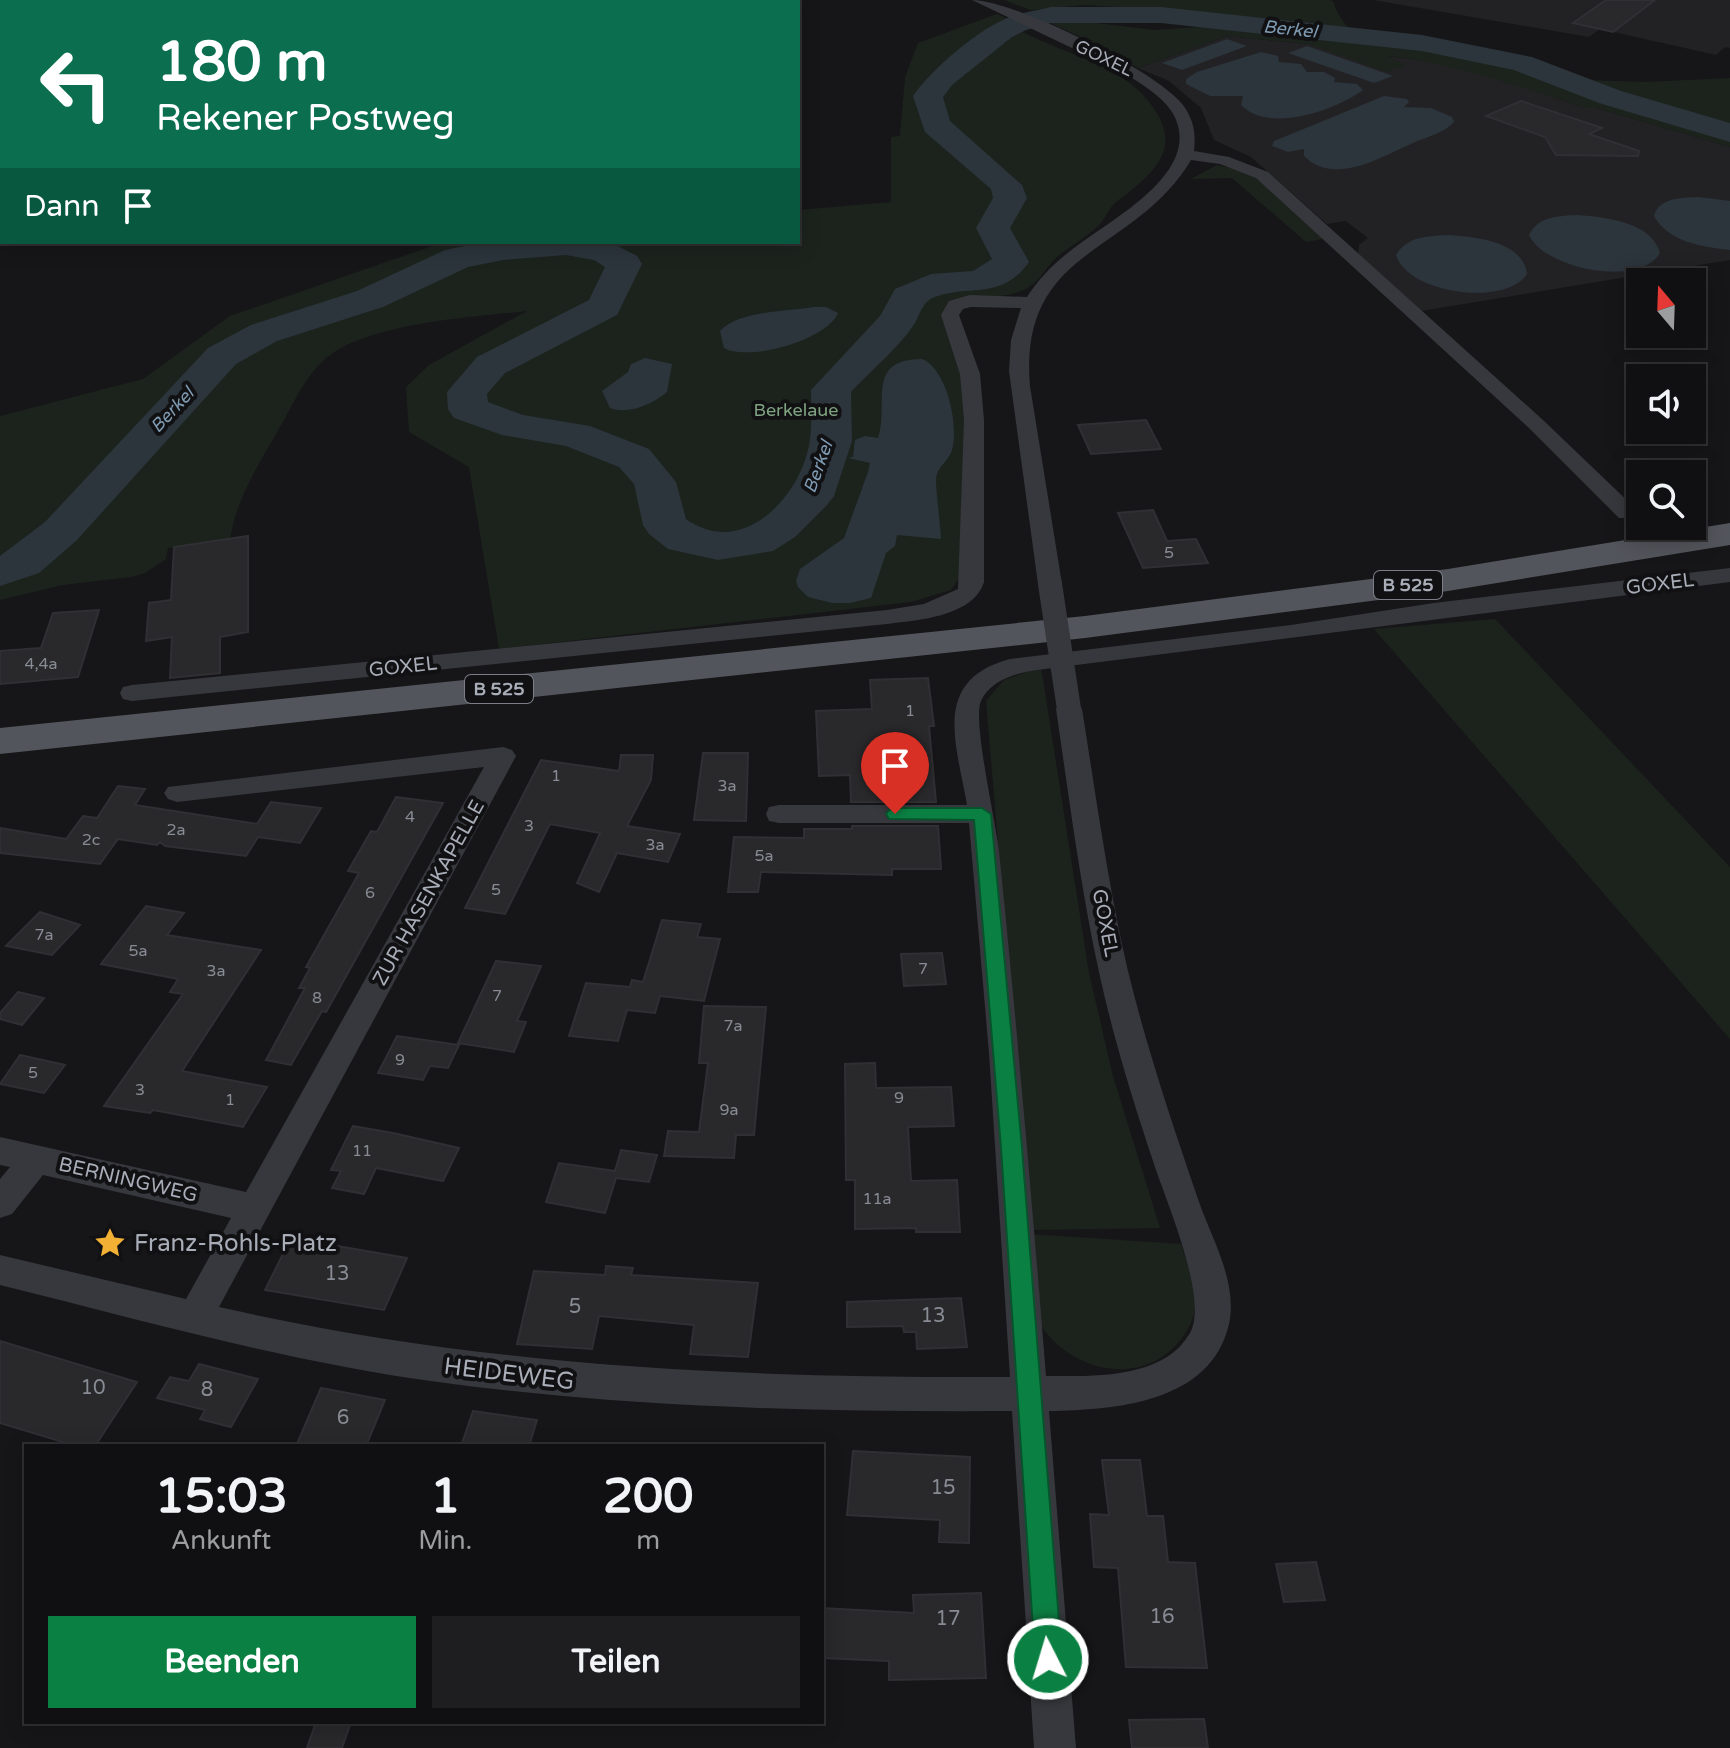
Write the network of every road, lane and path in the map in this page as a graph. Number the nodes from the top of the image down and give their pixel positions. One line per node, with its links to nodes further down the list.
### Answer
1 (979, 0): 2 (street, GOXEL)
2 (1186, 155): 3 (street, GOXEL); 4 (street)
3 (1033, 303): 7 (street, GOXEL); 18 (street, GOXEL, bridge)
4 (1626, 512)
5 (1730, 534): 8 (main road, B 525)
6 (1730, 575): 11 (street, GOXEL)
7 (132, 693)
8 (0, 741)
9 (177, 793): 15 (street, ZUR HASENKAPELLE)
10 (779, 814): 11 (street)
11 (982, 814): 18 (street)
12 (0, 1151): 13 (street, BERNINGWEG)
13 (36, 1159): 14 (street); 15 (street, BERNINGWEG)
14 (0, 1204)
15 (256, 1209): 17 (street, ZUR HASENKAPELLE)
16 (0, 1270): 17 (street, HEIDEWEG)
17 (195, 1316): 18 (street, HEIDEWEG)
18 (1028, 1394): 19 (street)
19 (1055, 1748)

